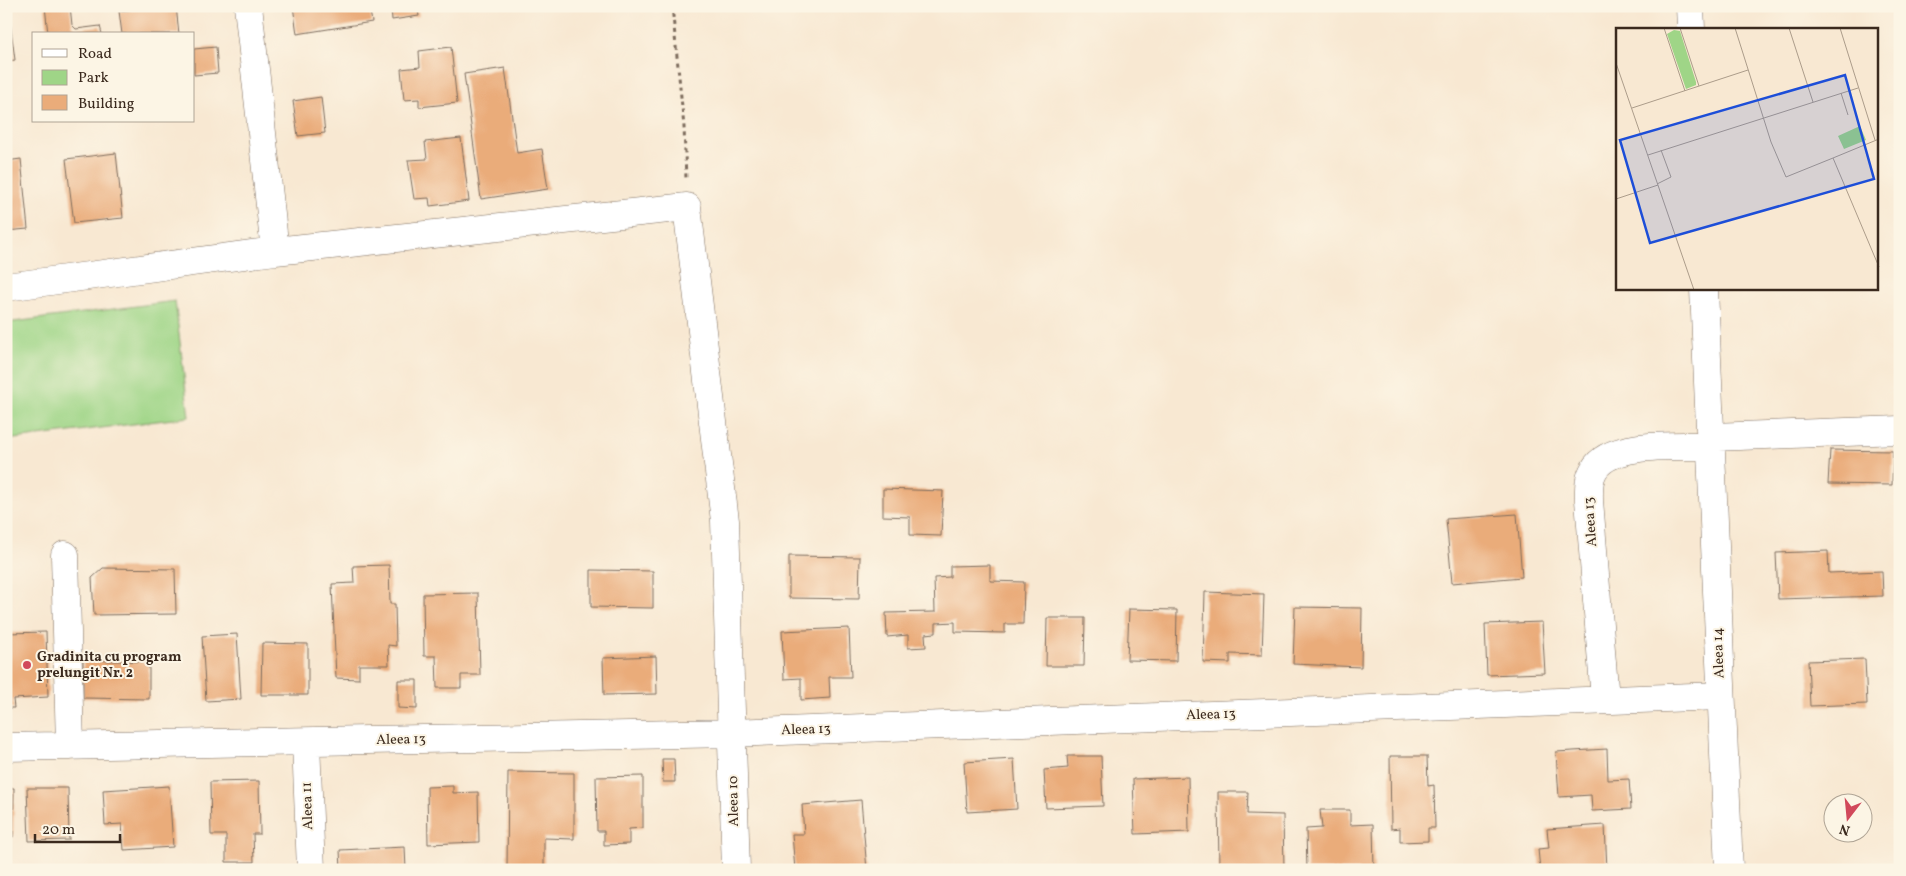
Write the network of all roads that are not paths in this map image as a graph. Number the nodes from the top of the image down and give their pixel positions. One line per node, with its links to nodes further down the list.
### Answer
1 (248, 6): 4 (street)
2 (1690, 6): 3 (street)
3 (1691, 28)
4 (275, 251): 5 (street); 12 (street, Aleea 10)
5 (6, 288)
6 (1704, 290): 8 (street, Aleea 14)
7 (1900, 430): 8 (street, Aleea 13)
8 (1712, 442): 10 (street, Aleea 14); 11 (street, Aleea 13)
9 (65, 555): 14 (street)
10 (1720, 696): 11 (street, Aleea 13); 18 (street, Aleea 14)
11 (1605, 700): 12 (street, Aleea 13)
12 (732, 733): 13 (street, Aleea 13); 17 (street, Aleea 10)
13 (306, 742): 14 (street, Aleea 13); 16 (street, Aleea 11)
14 (70, 746): 15 (street, Aleea 13)
15 (6, 747)
16 (311, 870)
17 (736, 870)
18 (1729, 870)

